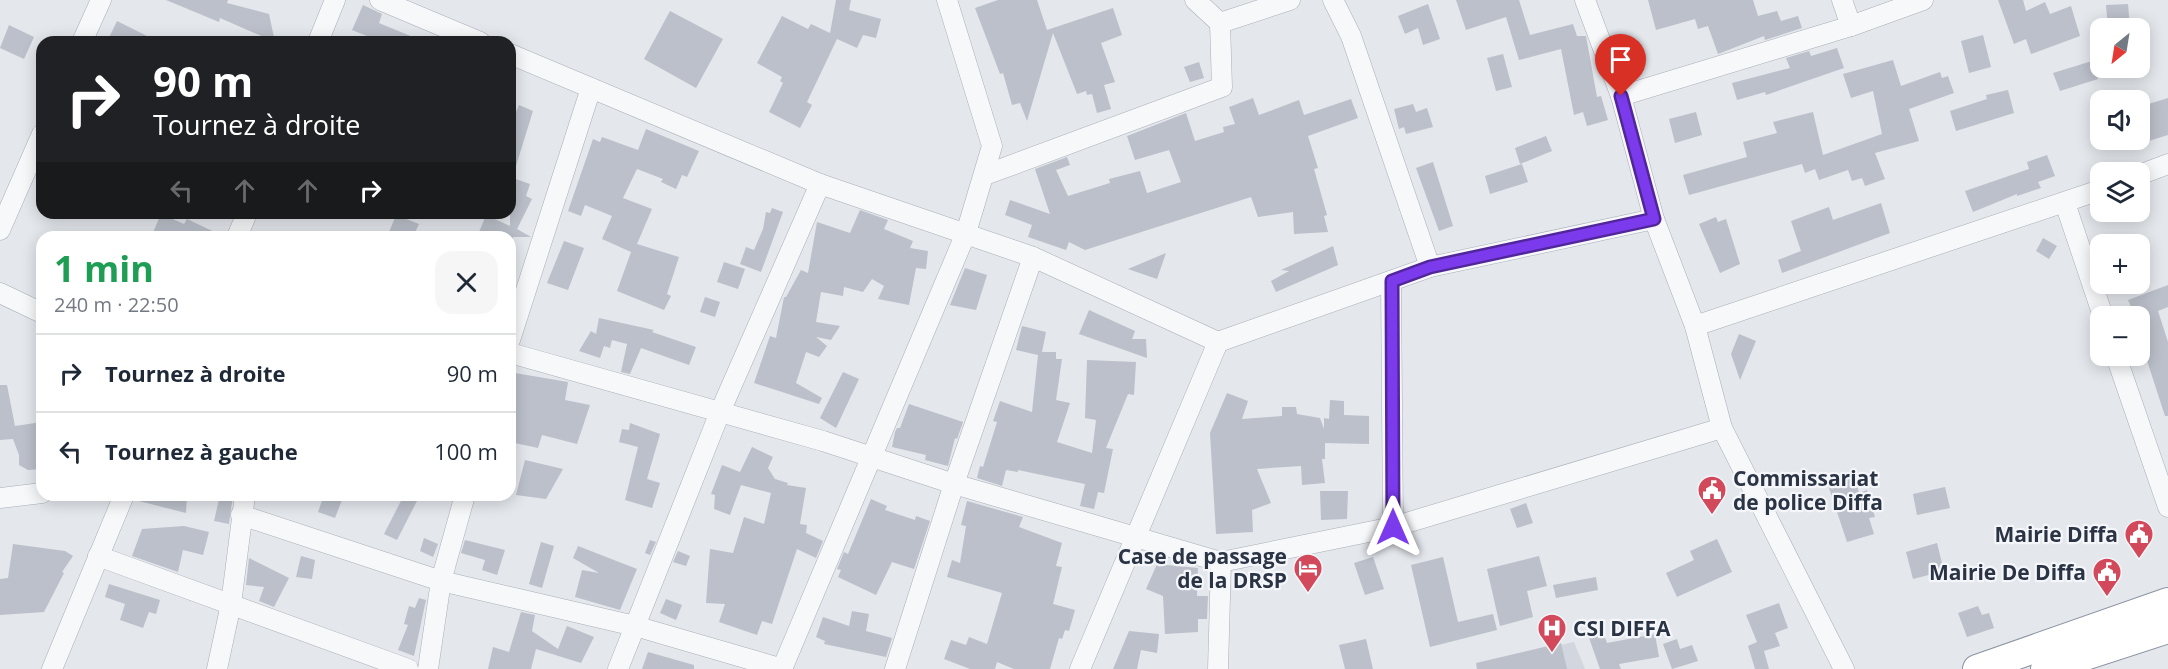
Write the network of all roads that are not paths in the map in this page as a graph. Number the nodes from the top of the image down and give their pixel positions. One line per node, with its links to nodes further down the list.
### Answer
1 (101, 0): 13 (street)
2 (335, 0): 14 (street)
3 (380, 0): 15 (street)
4 (947, 0): 22 (street)
5 (1195, 0): 11 (street)
6 (1290, 0): 11 (street)
7 (1333, 0): 30 (street)
8 (1585, 0): 18 (street)
9 (1842, 0): 12 (street)
10 (1923, 0): 12 (street)
11 (1220, 23): 22 (street)
12 (1851, 26): 18 (street)
13 (85, 36)
14 (320, 36)
15 (466, 36)
16 (516, 57): 17 (street)
17 (591, 88): 23 (street); 35 (street)
18 (1621, 96): 26 (street)
19 (36, 148): 27 (street)
20 (2168, 164): 21 (street)
21 (2150, 171)
22 (985, 175): 28 (street)
23 (820, 184): 28 (street); 40 (street)
24 (2090, 193): 25 (street)
25 (2065, 203): 33 (street); 36 (street)
26 (1654, 219): 30 (street); 36 (street)
27 (0, 230)
28 (966, 233): 29 (street); 42 (street)
29 (1033, 257): 37 (street); 43 (street)
30 (1430, 267): 31 (street)
31 (1392, 281): 37 (street); 51 (street)
32 (0, 293): 34 (street)
33 (2100, 306)
34 (36, 310)
35 (516, 321)
36 (1695, 326): 41 (street)
37 (1218, 342): 52 (street)
38 (516, 355): 40 (street)
39 (2119, 366): 49 (street)
40 (720, 412): 42 (street); 58 (street)
41 (1722, 428): 51 (street); 69 (street)
42 (871, 457): 43 (street); 65 (street)
43 (954, 484): 52 (street); 66 (street)
44 (36, 494): 45 (street)
45 (0, 498)
46 (121, 501): 53 (street)
47 (244, 501): 50 (street)
48 (463, 501): 55 (street)
49 (2168, 507)
50 (241, 514): 55 (street); 57 (street)
51 (1393, 527): 54 (street)
52 (1136, 537): 54 (street); 67 (street)
53 (98, 556): 57 (street); 60 (street)
54 (1221, 562): 68 (street)
55 (441, 581): 58 (street); 63 (street)
56 (2168, 602): 70 (highway)
57 (231, 604): 61 (street); 62 (street)
58 (634, 626): 64 (street); 65 (street)
59 (2168, 628): 71 (highway)
60 (52, 669)
61 (217, 669)
62 (408, 669)
63 (428, 669)
64 (618, 669)
65 (783, 669)
66 (895, 669)
67 (1080, 669)
68 (1218, 669)
69 (1844, 669)
70 (1977, 669)
71 (2045, 669)

